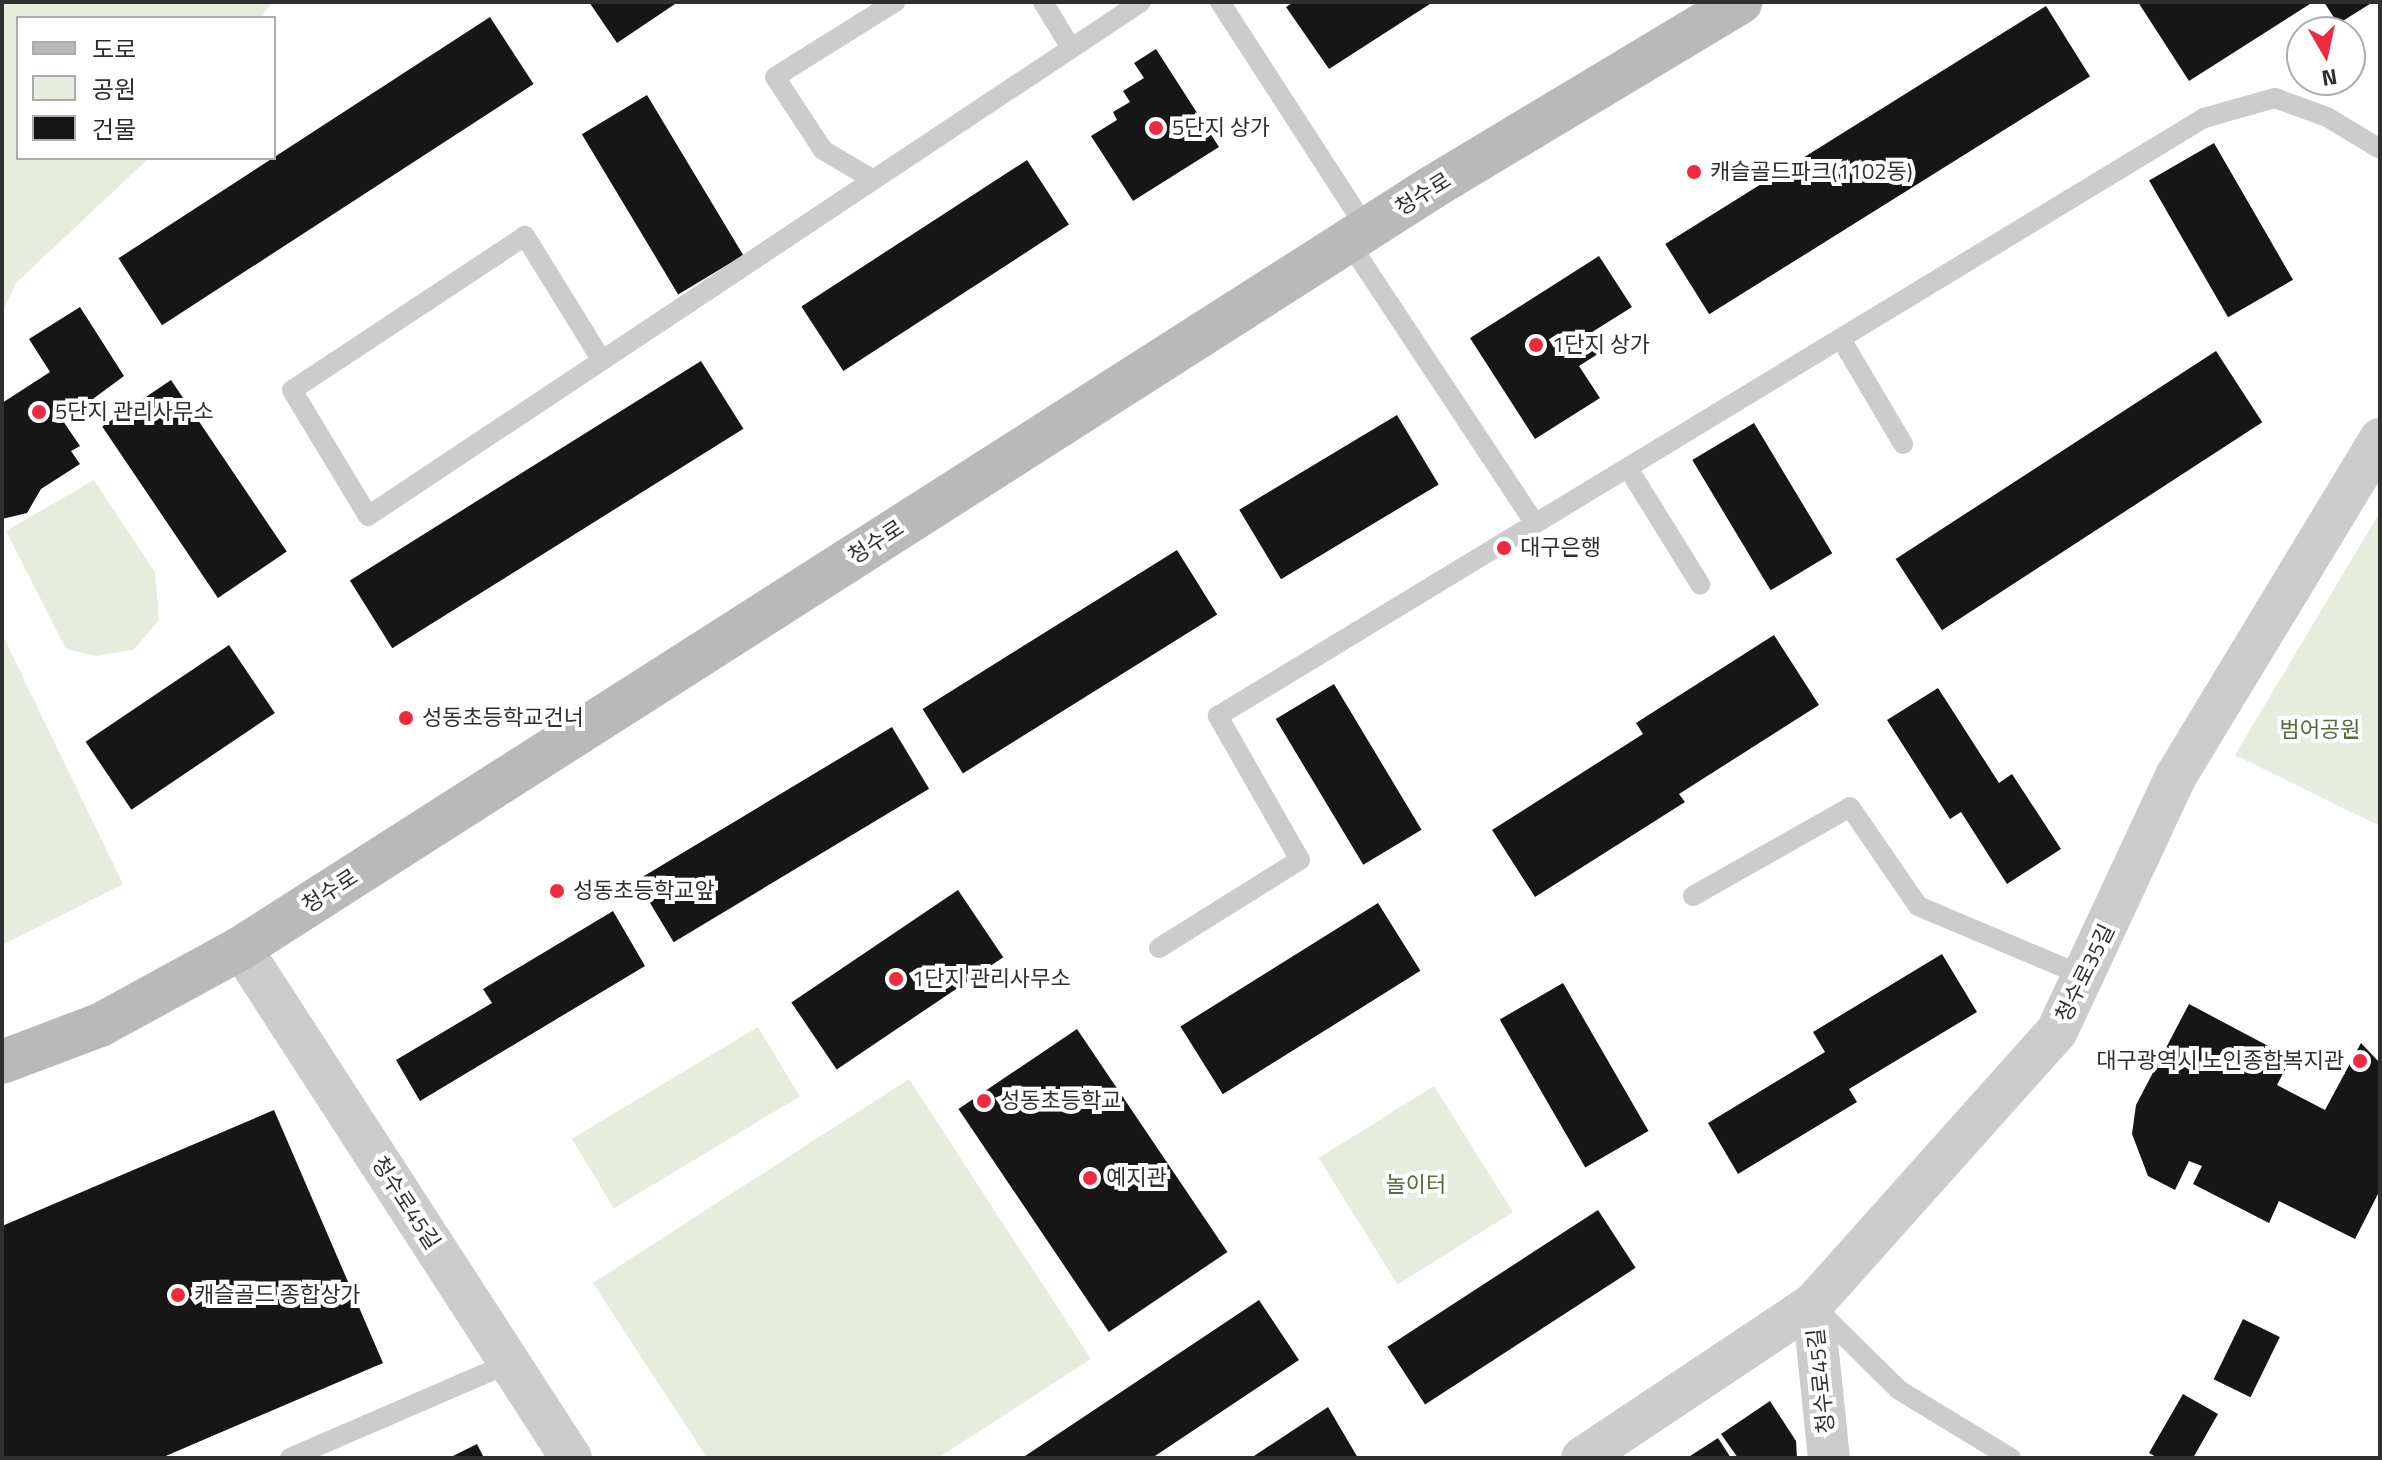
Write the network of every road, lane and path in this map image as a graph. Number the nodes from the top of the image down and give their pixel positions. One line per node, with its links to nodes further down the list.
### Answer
1 (895, 2): 8 (lane)
2 (1043, 2): 6 (lane)
3 (1141, 2): 6 (lane)
4 (1220, 2): 9 (lane)
5 (1740, 2): 9 (main road, 청수로)
6 (1071, 48): 8 (lane)
7 (2380, 149): 10 (lane)
8 (872, 179): 11 (lane)
9 (1358, 235): 15 (lane); 18 (main road, 청수로)
10 (1841, 339): 13 (lane); 14 (lane)
11 (601, 359): 11 (lane)
12 (2380, 439): 20 (street, 청수로35길)
13 (1903, 444)
14 (1628, 468): 15 (lane); 16 (lane)
15 (1535, 524): 19 (lane)
16 (1700, 584)
17 (1693, 896): 20 (lane)
18 (241, 948): 21 (main road, 청수로); 23 (street, 청수로45길)
19 (1159, 948)
20 (2084, 976): 22 (street, 청수로35길)
21 (2, 1062)
22 (1813, 1304): 26 (street, 청수로35길); 27 (street, 청수로45길); 28 (lane)
23 (510, 1363): 24 (lane); 25 (street, 청수로45길)
24 (290, 1458)
25 (571, 1458)
26 (1582, 1458)
27 (1829, 1458)
28 (2011, 1458)

